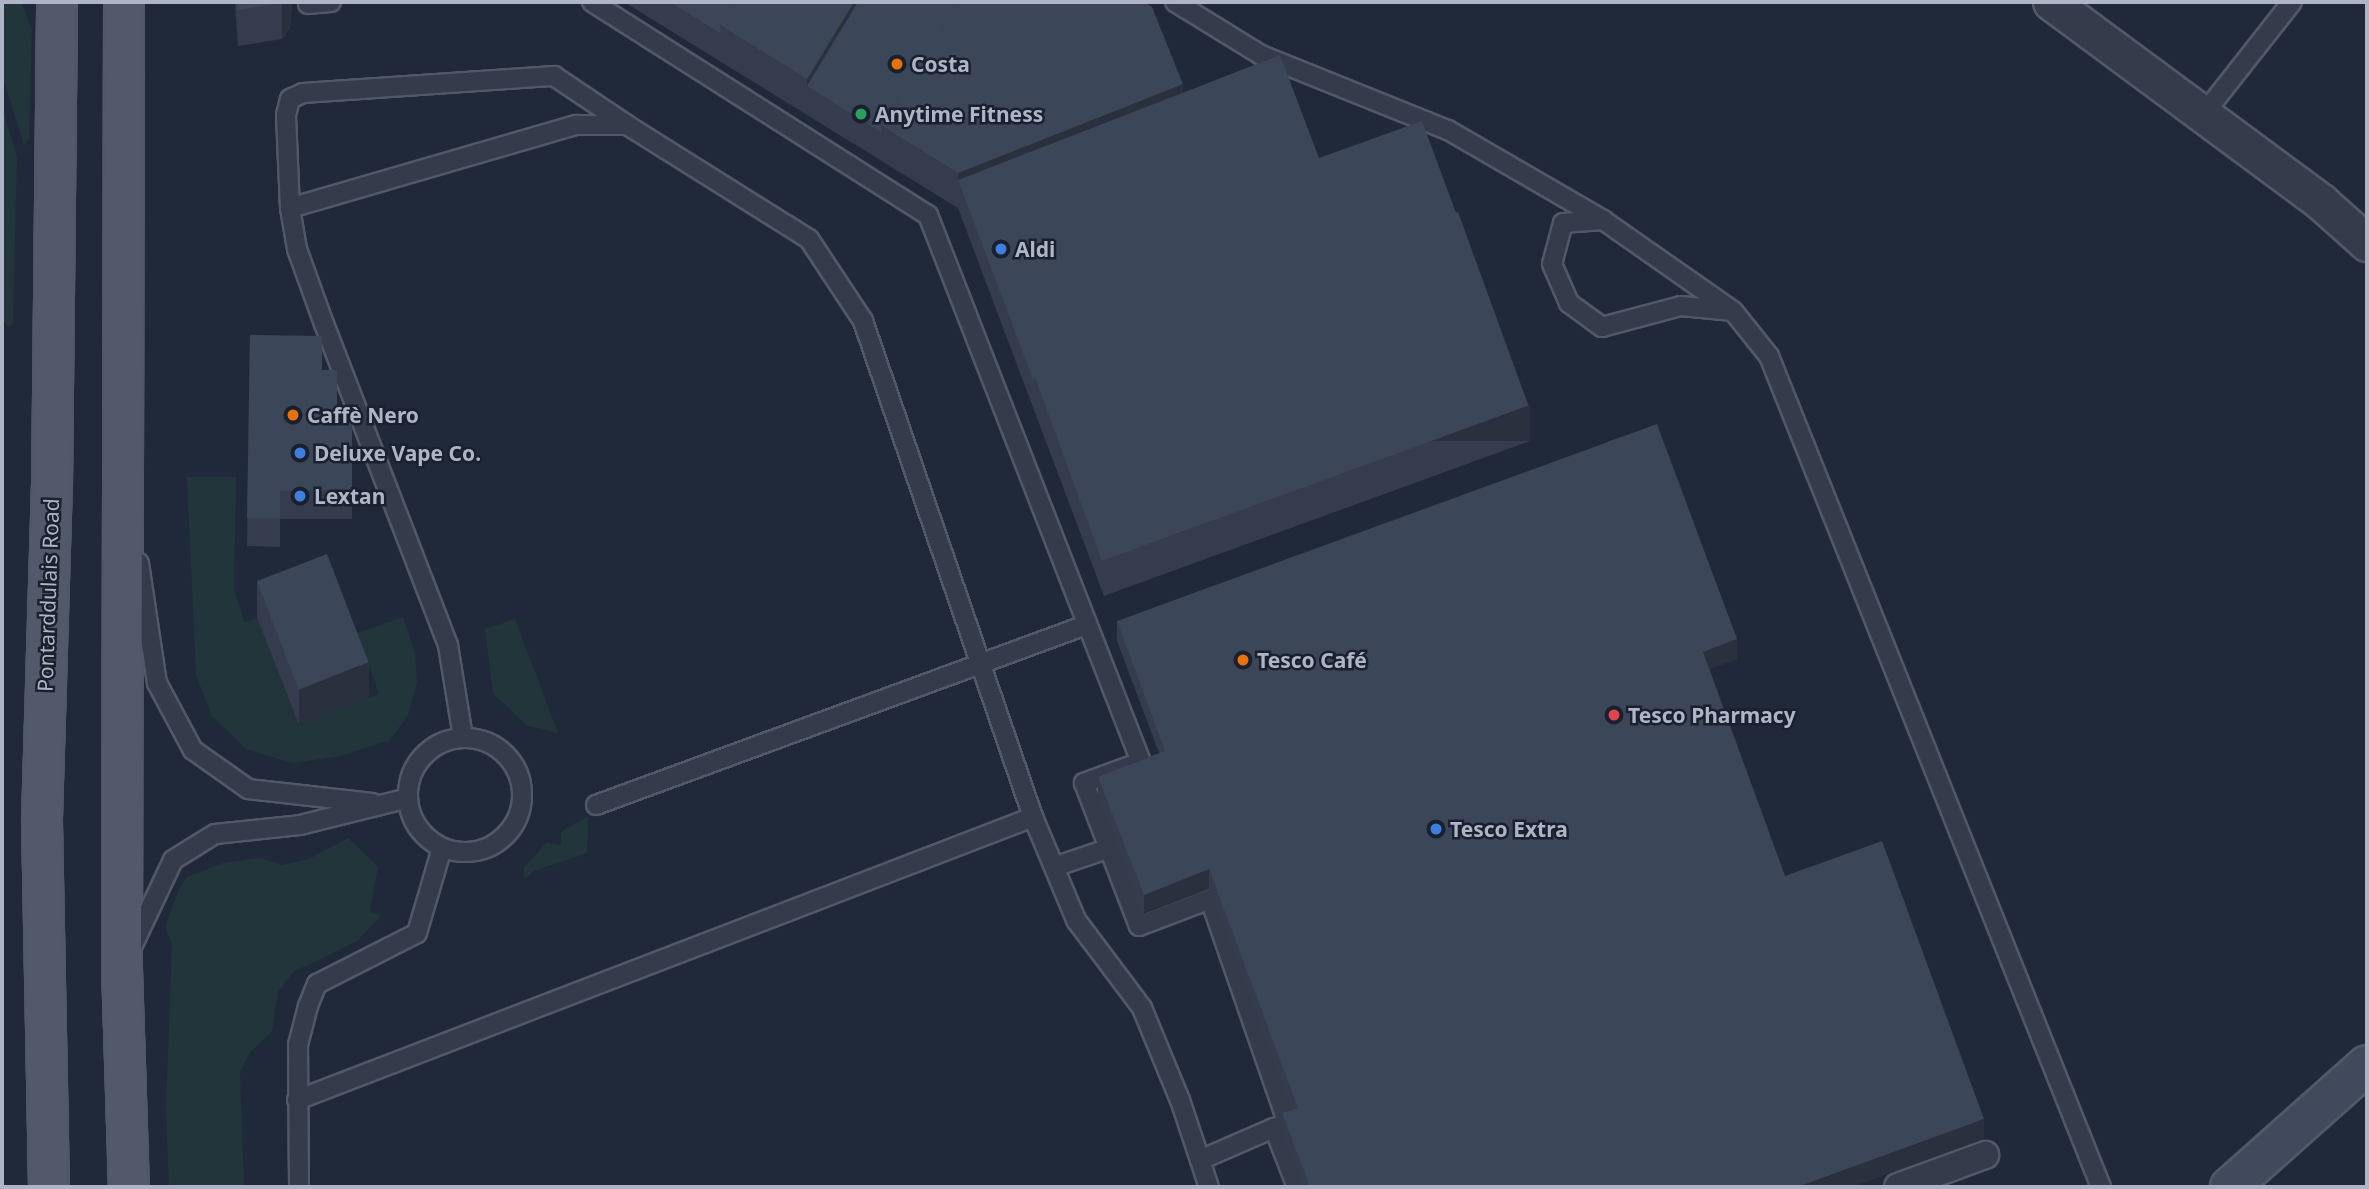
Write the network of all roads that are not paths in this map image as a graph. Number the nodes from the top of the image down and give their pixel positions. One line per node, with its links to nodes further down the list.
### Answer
1 (57, 2): 32 (main road, Pontarddulais Road)
2 (124, 2): 15 (main road)
3 (331, 2): 8 (lane)
4 (592, 2): 16 (lane)
5 (1175, 2): 12 (lane)
6 (2051, 2): 9 (street)
7 (2292, 2): 9 (lane)
8 (308, 4)
9 (2203, 115): 13 (street)
10 (627, 125): 11 (lane); 11 (lane); 17 (lane)
11 (290, 208): 18 (lane)
12 (1603, 220): 14 (lane); 14 (lane)
13 (2367, 243)
14 (1733, 311): 38 (lane)
15 (125, 476): 20 (lane); 26 (main road)
16 (1086, 625): 17 (lane); 24 (lane)
17 (981, 663): 21 (lane); 22 (lane)
18 (463, 737): 19 (lane); 23 (lane)
19 (408, 798): 20 (lane); 23 (lane)
20 (372, 803): 26 (lane)
21 (596, 805)
22 (1033, 817): 25 (lane); 28 (lane)
23 (442, 848): 28 (lane)
24 (1110, 848): 25 (lane); 29 (lane)
25 (1054, 867): 31 (lane)
26 (122, 968): 33 (main road)
27 (2367, 1066): 39 (main road)
28 (297, 1100): 34 (lane)
29 (1274, 1128): 31 (lane); 36 (lane)
30 (1985, 1155): 37 (street)
31 (1200, 1160): 35 (lane)
32 (48, 1187)
33 (130, 1187)
34 (299, 1187)
35 (1209, 1187)
36 (1297, 1187)
37 (1898, 1187)
38 (2101, 1187)
39 (2230, 1187)

